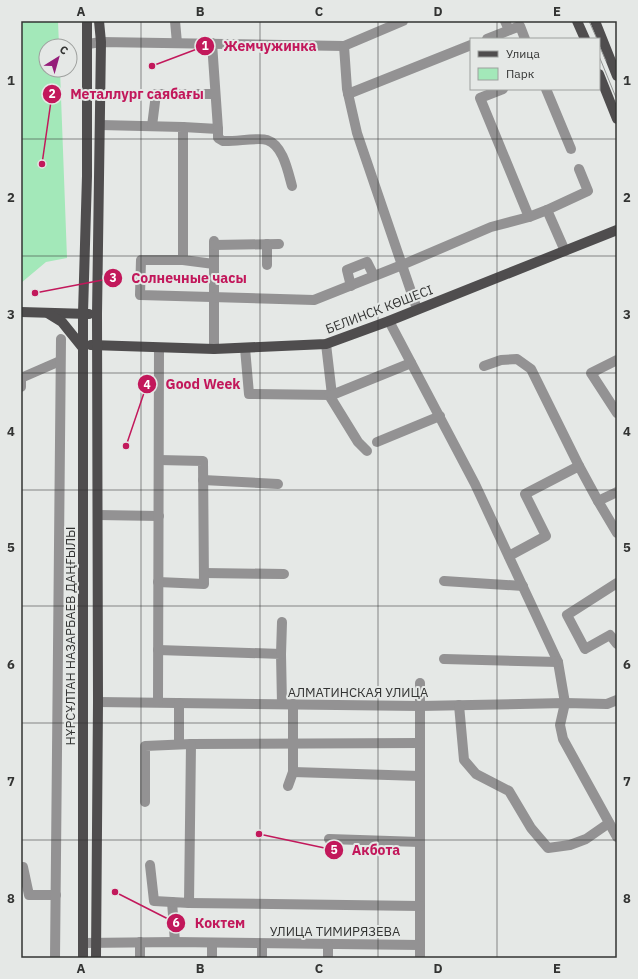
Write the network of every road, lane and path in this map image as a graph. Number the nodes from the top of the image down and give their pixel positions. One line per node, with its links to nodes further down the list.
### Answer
1 (87, 21): 13 (main road, НҰРСҰЛТАН НАЗАРБАЕВ ДАҢҒЫЛЫ)
2 (100, 21): 11 (main road)
3 (175, 21): 12 (street)
4 (402, 21): 16 (street)
5 (577, 21): 10 (main road)
6 (595, 21): 18 (main road)
7 (507, 26): 8 (street); 9 (street)
8 (489, 38)
9 (525, 38)
10 (585, 38)
11 (101, 42): 12 (street); 13 (street); 24 (main road)
12 (177, 43): 14 (street)
13 (88, 44): 47 (main road, НҰРСҰЛТАН НАЗАРБАЕВ ДАҢҒЫЛЫ)
14 (212, 44): 16 (street); 21 (street)
15 (470, 45): 22 (street)
16 (344, 46): 22 (street)
17 (600, 76): 23 (main road)
18 (617, 76)
19 (500, 90): 32 (street)
20 (546, 90): 28 (street)
21 (215, 94): 25 (street); 27 (street)
22 (348, 94): 40 (street)
23 (617, 119)
24 (100, 125): 25 (street); 48 (main road)
25 (152, 126): 26 (street)
26 (183, 127): 27 (street); 37 (street)
27 (218, 129): 30 (street)
28 (571, 150)
29 (579, 169): 31 (street)
30 (292, 186)
31 (547, 210): 32 (street); 36 (street)
32 (529, 217): 40 (street)
33 (617, 230): 36 (main road, БЕЛИНСК КӨШЕСІ)
34 (267, 244): 35 (street); 38 (street); 39 (street)
35 (279, 244)
36 (565, 251): 44 (main road, БЕЛИНСК КӨШЕСІ)
37 (183, 260): 38 (street); 43 (street)
38 (214, 264): 43 (street)
39 (267, 266)
40 (402, 266): 41 (street); 44 (street)
41 (374, 276): 42 (street); 42 (street)
42 (351, 286): 43 (street)
43 (214, 297): 56 (street)
44 (417, 309): 49 (main road, БЕЛИНСК КӨШЕСІ)
45 (21, 312): 46 (main road)
46 (47, 313): 47 (main road); 53 (main road)
47 (83, 313): 48 (main road); 53 (main road, НҰРСҰЛТАН НАЗАРБАЕВ ДАҢҒЫЛЫ)
48 (97, 314): 52 (main road)
49 (389, 321): 51 (main road, БЕЛИНСК КӨШЕСІ); 59 (street)
50 (61, 339): 58 (street)
51 (326, 344): 55 (main road, БЕЛИНСК КӨШЕСІ); 63 (street)
52 (97, 345): 53 (main road, БЕЛИНСК КӨШЕСІ); 54 (main road, БЕЛИНСК КӨШЕСІ); 74 (main road)
53 (83, 347): 92 (main road, НҰРСҰЛТАН НАЗАРБАЕВ ДАҢҒЫЛЫ)
54 (159, 348): 56 (main road, БЕЛИНСК КӨШЕСІ); 68 (street)
55 (245, 348): 56 (main road, БЕЛИНСК КӨШЕСІ); 63 (street)
56 (214, 349)
57 (617, 360): 64 (street)
58 (60, 361): 61 (street); 115 (street)
59 (411, 363): 63 (street); 65 (street)
60 (484, 366): 69 (street)
61 (21, 378): 62 (street)
62 (21, 387)
63 (331, 395): 67 (street)
64 (617, 413)
65 (440, 416): 66 (street); 77 (street)
66 (377, 442)
67 (367, 451)
68 (159, 460): 70 (street); 75 (street)
69 (579, 466): 73 (street); 77 (street)
70 (203, 480): 71 (street); 78 (street)
71 (278, 484)
72 (617, 492): 73 (street)
73 (598, 501): 76 (street)
74 (98, 516): 75 (street); 93 (main road)
75 (159, 516): 81 (street)
76 (617, 533)
77 (509, 556): 83 (street)
78 (204, 573): 79 (street); 81 (street)
79 (284, 574)
80 (444, 580): 83 (street)
81 (158, 582): 86 (street)
82 (617, 582): 85 (street)
83 (523, 586): 89 (street)
84 (282, 622): 87 (street)
85 (617, 644)
86 (158, 650): 87 (street); 94 (street)
87 (281, 654): 97 (street)
88 (444, 659): 89 (street)
89 (558, 662): 96 (street)
90 (420, 683): 100 (street, УЛИЦА ТИМИРЯЗЕВА)
91 (617, 700): 96 (street, АЛМАТИНСКАЯ УЛИЦА)
92 (82, 702): 93 (main road); 122 (main road, НҰРСҰЛТАН НАЗАРБАЕВ ДАҢҒЫЛЫ)
93 (98, 702): 94 (street, АЛМАТИНСКАЯ УЛИЦА); 123 (main road)
94 (158, 702): 95 (street, АЛМАТИНСКАЯ УЛИЦА)
95 (179, 703): 97 (street, АЛМАТИНСКАЯ УЛИЦА); 103 (street)
96 (565, 703): 99 (street, АЛМАТИНСКАЯ УЛИЦА); 109 (street)
97 (282, 704): 98 (street, АЛМАТИНСКАЯ УЛИЦА)
98 (293, 704): 100 (street, АЛМАТИНСКАЯ УЛИЦА); 101 (street)
99 (459, 705): 100 (street, АЛМАТИНСКАЯ УЛИЦА); 109 (street)
100 (420, 706): 102 (street, УЛИЦА ТИМИРЯЗЕВА)
101 (293, 743): 102 (street); 104 (street); 105 (street)
102 (420, 743): 106 (street, УЛИЦА ТИМИРЯЗЕВА)
103 (180, 744): 104 (street); 108 (street)
104 (191, 744): 118 (street)
105 (293, 772): 106 (street); 107 (street)
106 (420, 776): 112 (street, УЛИЦА ТИМИРЯЗЕВА)
107 (288, 786)
108 (145, 802)
109 (609, 823): 110 (street)
110 (617, 837)
111 (329, 839): 112 (street)
112 (420, 842): 119 (street, УЛИЦА ТИМИРЯЗЕВА)
113 (150, 865): 117 (street)
114 (21, 867): 116 (street)
115 (56, 895): 116 (street); 128 (street)
116 (25, 897)
117 (172, 902): 118 (street); 121 (street)
118 (189, 903): 119 (street)
119 (420, 906): 127 (street, УЛИЦА ТИМИРЯЗЕВА)
120 (140, 942): 121 (street, УЛИЦА ТИМИРЯЗЕВА); 123 (street, УЛИЦА ТИМИРЯЗЕВА); 131 (street)
121 (175, 942): 124 (street, УЛИЦА ТИМИРЯЗЕВА)
122 (83, 943): 123 (street, УЛИЦА ТИМИРЯЗЕВА); 129 (main road, НҰРСҰЛТАН НАЗАРБАЕВ ДАҢҒЫЛЫ)
123 (96, 943): 130 (main road)
124 (212, 943): 125 (street, УЛИЦА ТИМИРЯЗЕВА); 132 (street)
125 (262, 944): 126 (street, УЛИЦА ТИМИРЯЗЕВА); 133 (street)
126 (328, 944): 127 (street, УЛИЦА ТИМИРЯЗЕВА); 134 (street)
127 (420, 953)
128 (55, 958)
129 (83, 958)
130 (96, 958)
131 (140, 958)
132 (212, 958)
133 (262, 958)
134 (328, 958)

